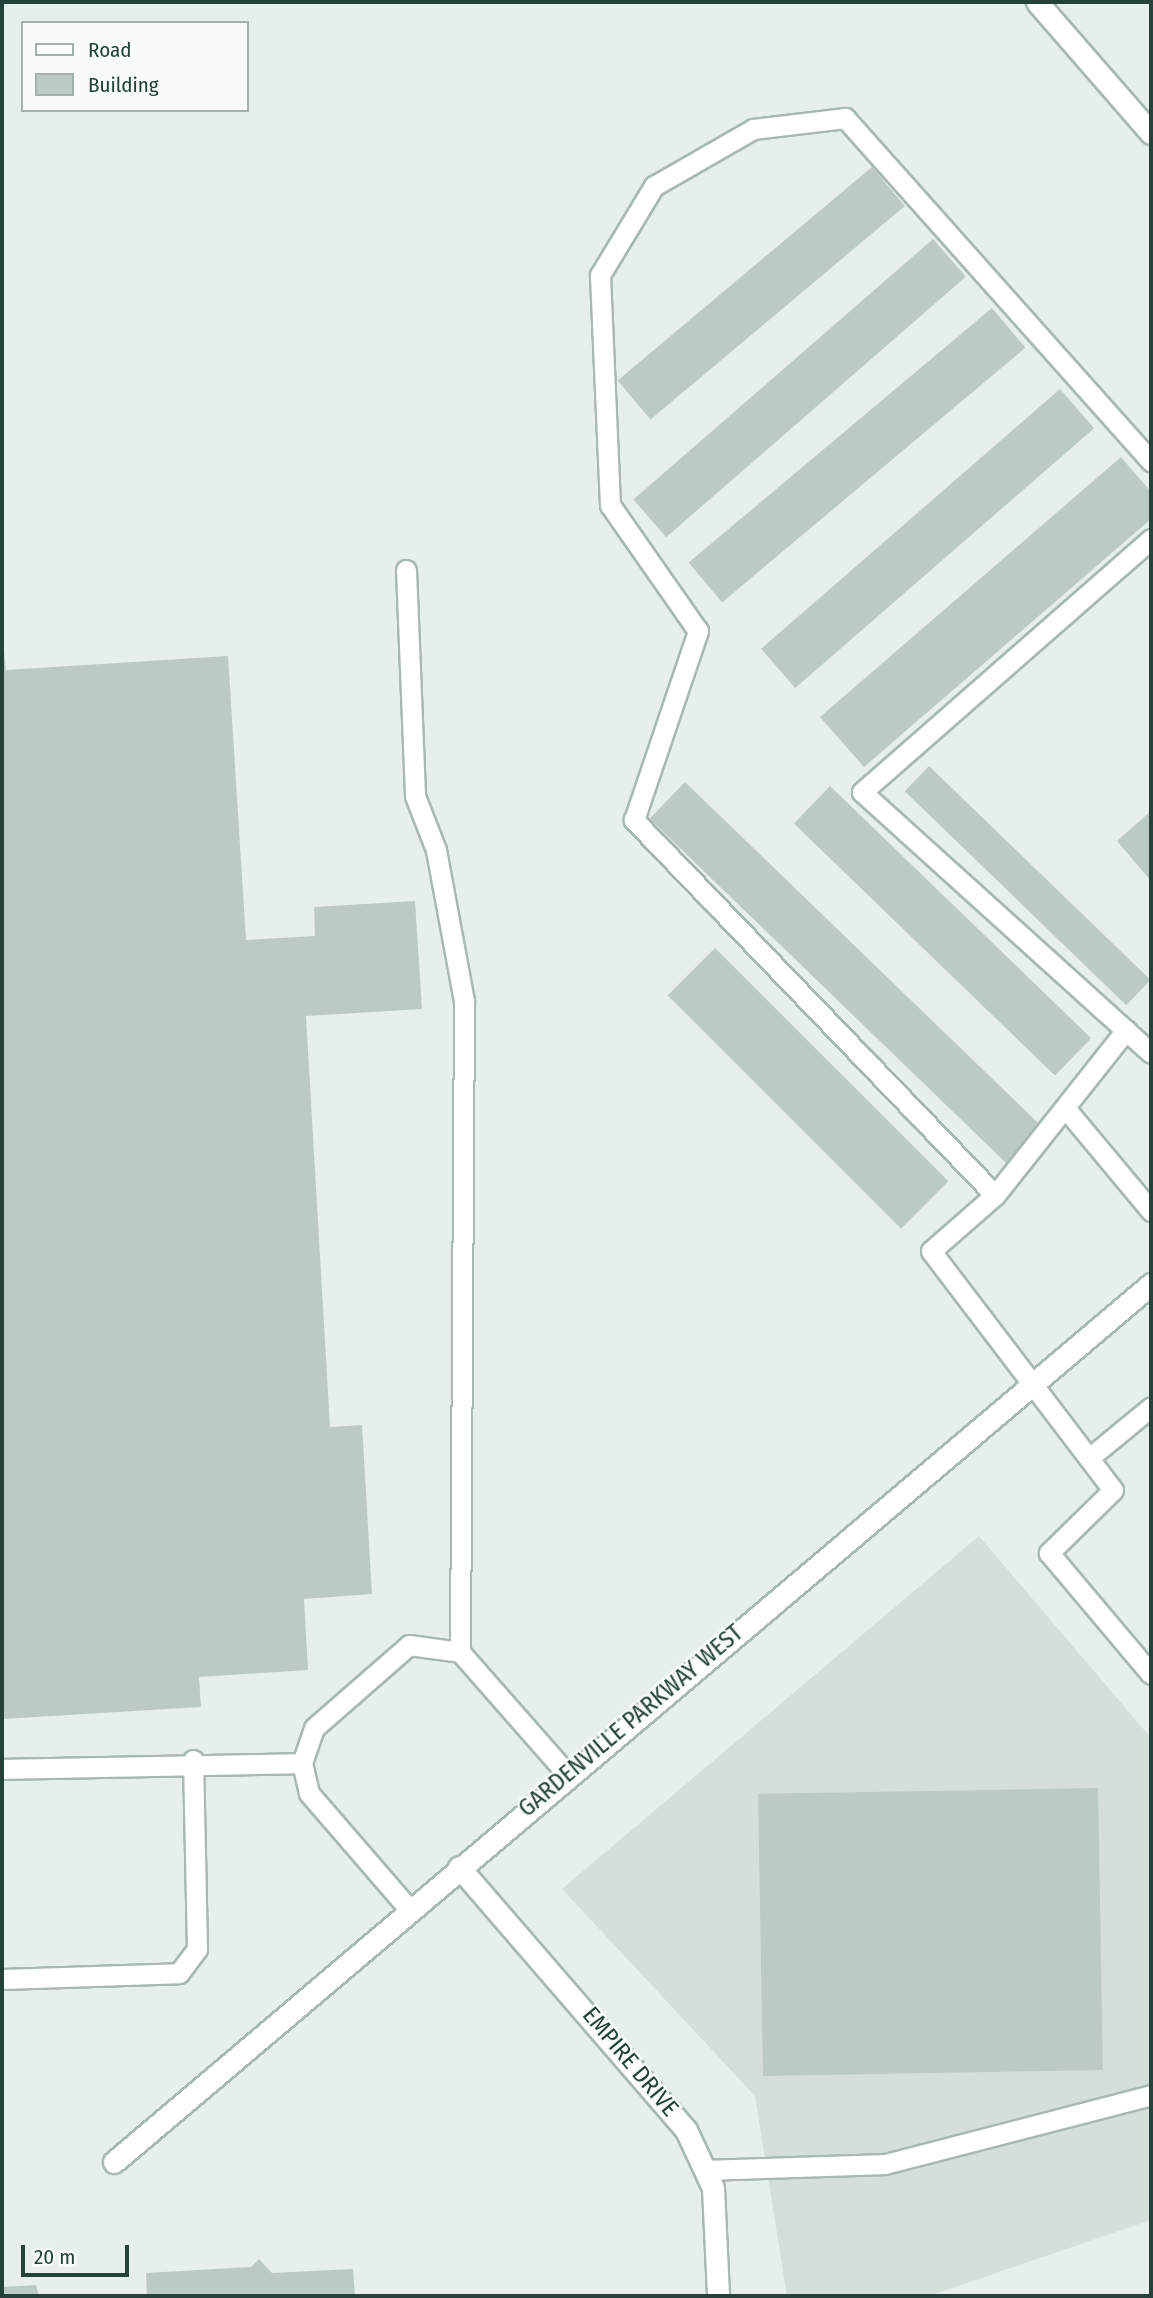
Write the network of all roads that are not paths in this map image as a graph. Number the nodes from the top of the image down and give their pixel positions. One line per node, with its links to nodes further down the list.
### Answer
1 (1037, 2): 2 (street)
2 (1151, 133)
3 (1151, 462): 9 (lane)
4 (1151, 539): 6 (lane)
5 (406, 570): 15 (lane)
6 (1126, 1030): 7 (lane); 8 (lane)
7 (1151, 1053)
8 (1066, 1110): 9 (lane); 10 (lane)
9 (995, 1195): 12 (lane)
10 (1151, 1211)
11 (1151, 1284): 12 (street, GARDENVILLE PARKWAY WEST)
12 (1034, 1382): 14 (lane); 20 (street, GARDENVILLE PARKWAY WEST)
13 (1151, 1407): 14 (lane)
14 (1089, 1458): 16 (lane)
15 (460, 1652): 18 (lane); 20 (lane)
16 (1151, 1674)
17 (193, 1760): 18 (lane); 19 (lane); 23 (lane)
18 (302, 1763): 22 (lane)
19 (2, 1769)
20 (568, 1775): 21 (street, GARDENVILLE PARKWAY WEST)
21 (458, 1867): 22 (street, GARDENVILLE PARKWAY WEST); 26 (street, EMPIRE DRIVE)
22 (409, 1909): 25 (street, GARDENVILLE PARKWAY WEST)
23 (2, 1979)
24 (1151, 2095): 26 (lane)
25 (114, 2162)
26 (705, 2170): 27 (street, EMPIRE DRIVE)
27 (718, 2296)

